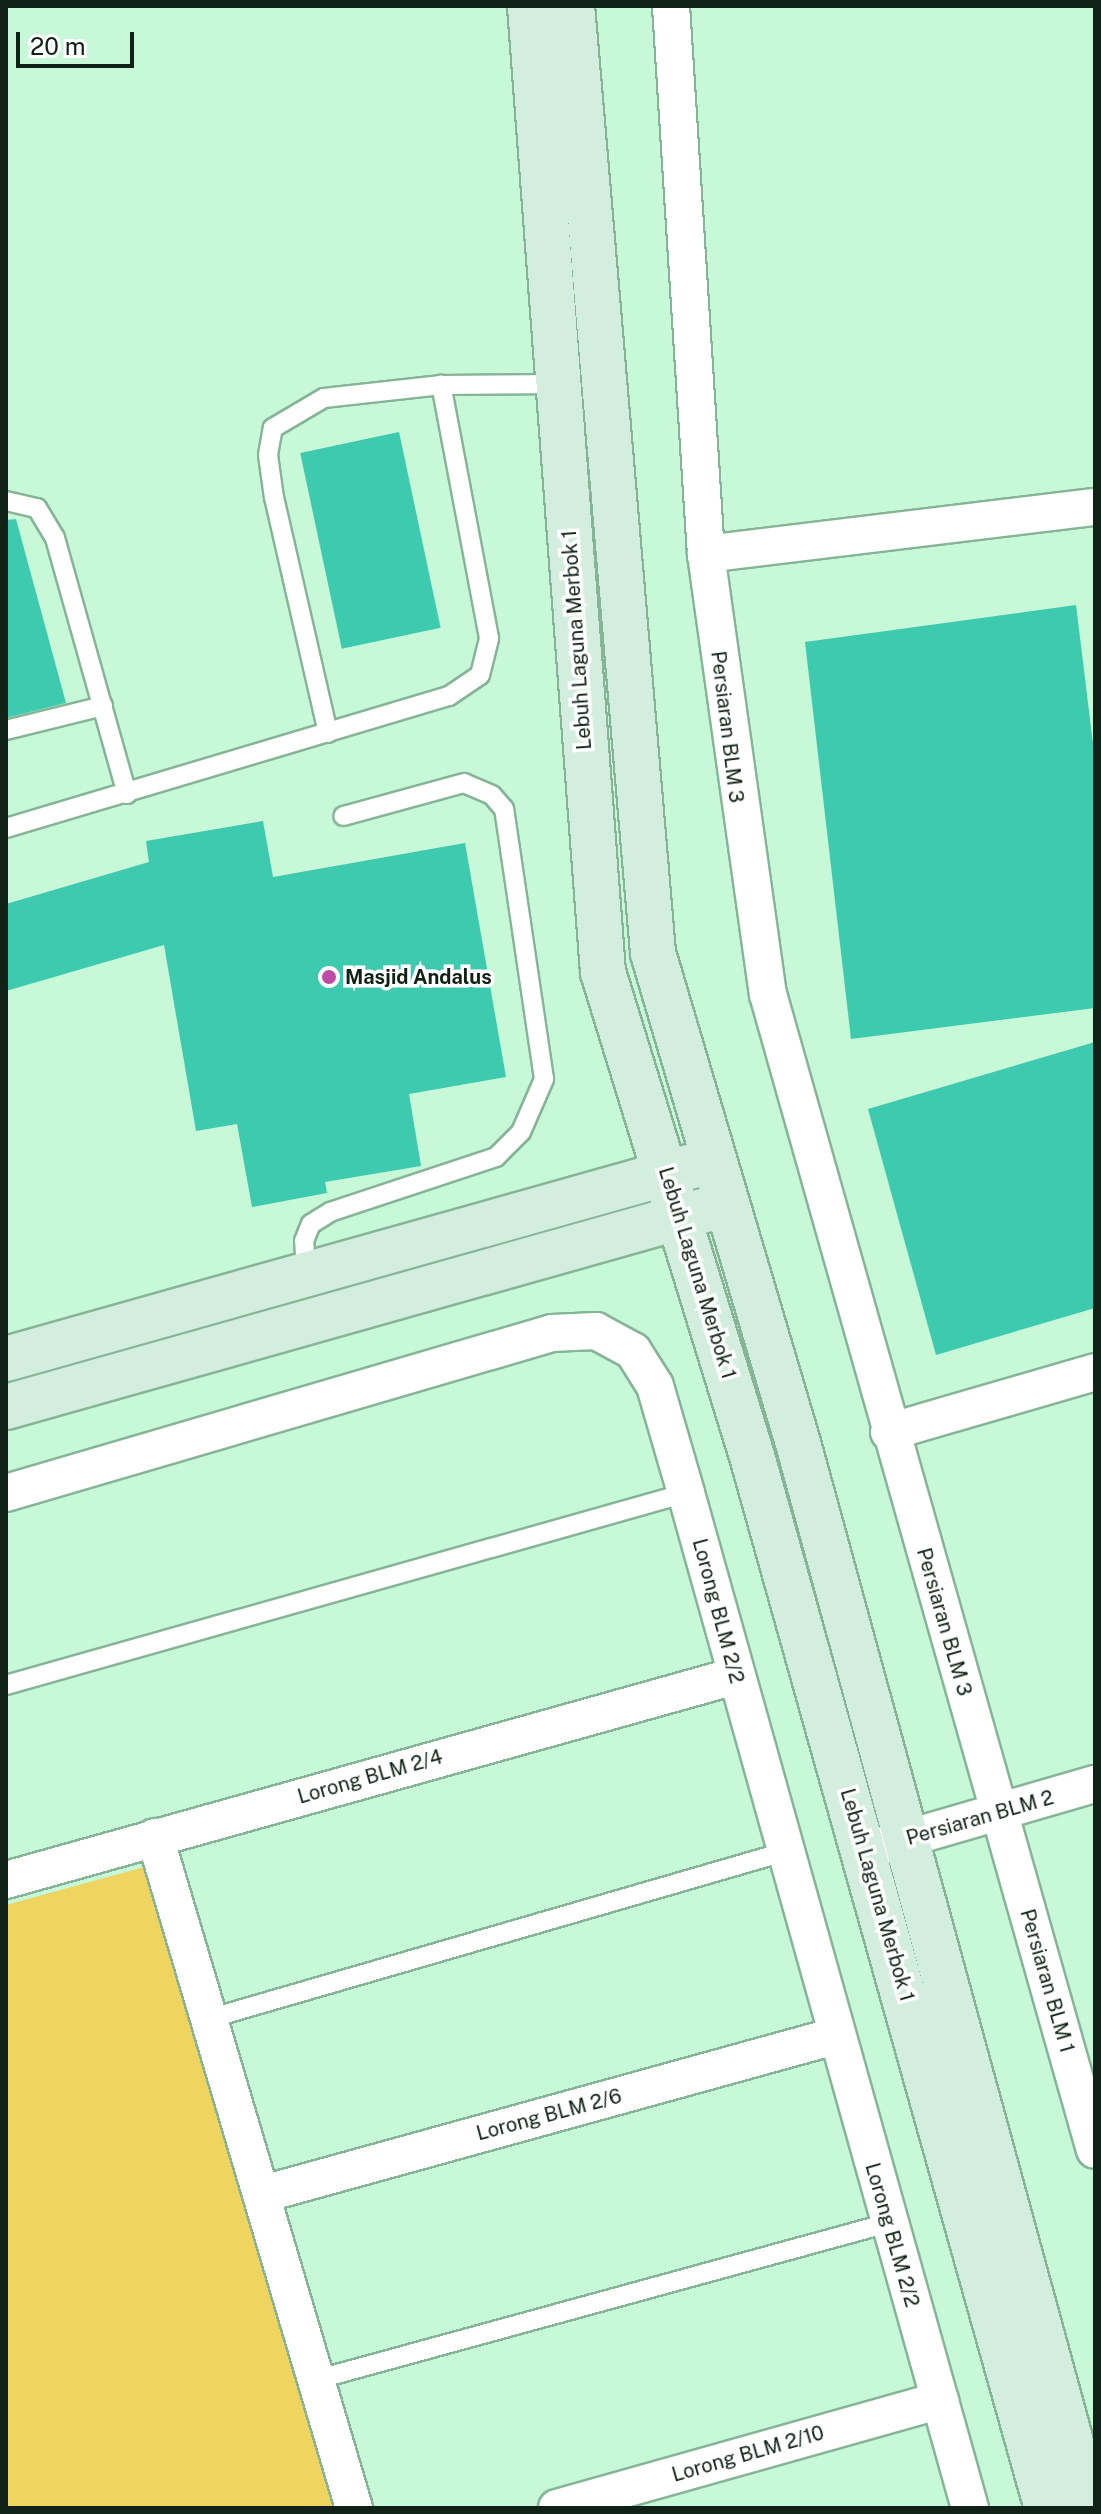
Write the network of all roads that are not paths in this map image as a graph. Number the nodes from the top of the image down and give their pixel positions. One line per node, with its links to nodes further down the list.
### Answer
1 (530, 6): 4 (street, Lebuh Laguna Merbok 1)
2 (572, 6): 15 (street, Lebuh Laguna Merbok 1)
3 (671, 6): 8 (street, Persiaran BLM 3)
4 (558, 384): 5 (lane); 16 (street, Lebuh Laguna Merbok 1)
5 (441, 385): 11 (lane); 11 (lane)
6 (6, 501): 9 (lane)
7 (1095, 507): 8 (street)
8 (706, 554): 23 (street, Persiaran BLM 3)
9 (103, 706): 10 (lane); 12 (lane)
10 (6, 730)
11 (328, 733): 12 (lane)
12 (127, 794): 14 (lane)
13 (343, 816): 19 (lane)
14 (6, 828)
15 (713, 1160): 16 (street); 17 (street, Lebuh Laguna Merbok 1)
16 (667, 1174): 18 (street, Lebuh Laguna Merbok 1); 19 (street)
17 (727, 1205): 18 (street); 31 (street, Lebuh Laguna Merbok 1)
18 (680, 1217): 22 (street); 32 (street, Lebuh Laguna Merbok 1)
19 (306, 1275): 20 (street)
20 (6, 1359)
21 (1095, 1372): 23 (street)
22 (6, 1407)
23 (889, 1432): 29 (street, Persiaran BLM 3)
24 (6, 1493): 25 (street, Lorong BLM 2/2)
25 (686, 1493): 26 (street, Lorong BLM 2/2); 27 (lane)
26 (735, 1676): 30 (street, Lorong BLM 2/4); 33 (street, Lorong BLM 2/2)
27 (6, 1685)
28 (1095, 1784): 29 (street, Persiaran BLM 2)
29 (999, 1812): 31 (street, Persiaran BLM 2); 37 (street, Persiaran BLM 1)
30 (155, 1837): 34 (street, Lorong BLM 2/4); 35 (street)
31 (906, 1839): 32 (street, Persiaran BLM 2); 46 (street, Lebuh Laguna Merbok 1)
32 (865, 1851): 45 (street, Lebuh Laguna Merbok 1)
33 (784, 1852): 35 (lane); 36 (street, Lorong BLM 2/2)
34 (6, 1880)
35 (208, 2019): 38 (street)
36 (835, 2036): 38 (street, Lorong BLM 2/6); 39 (street, Lorong BLM 2/2)
37 (1095, 2150)
38 (263, 2194): 40 (street)
39 (888, 2223): 40 (lane); 41 (street, Lorong BLM 2/2)
40 (315, 2380): 42 (street)
41 (940, 2400): 43 (street, Lorong BLM 2/10); 44 (street, Lorong BLM 2/2)
42 (354, 2508)
43 (557, 2508)
44 (970, 2508)
45 (1047, 2508)
46 (1089, 2508)

